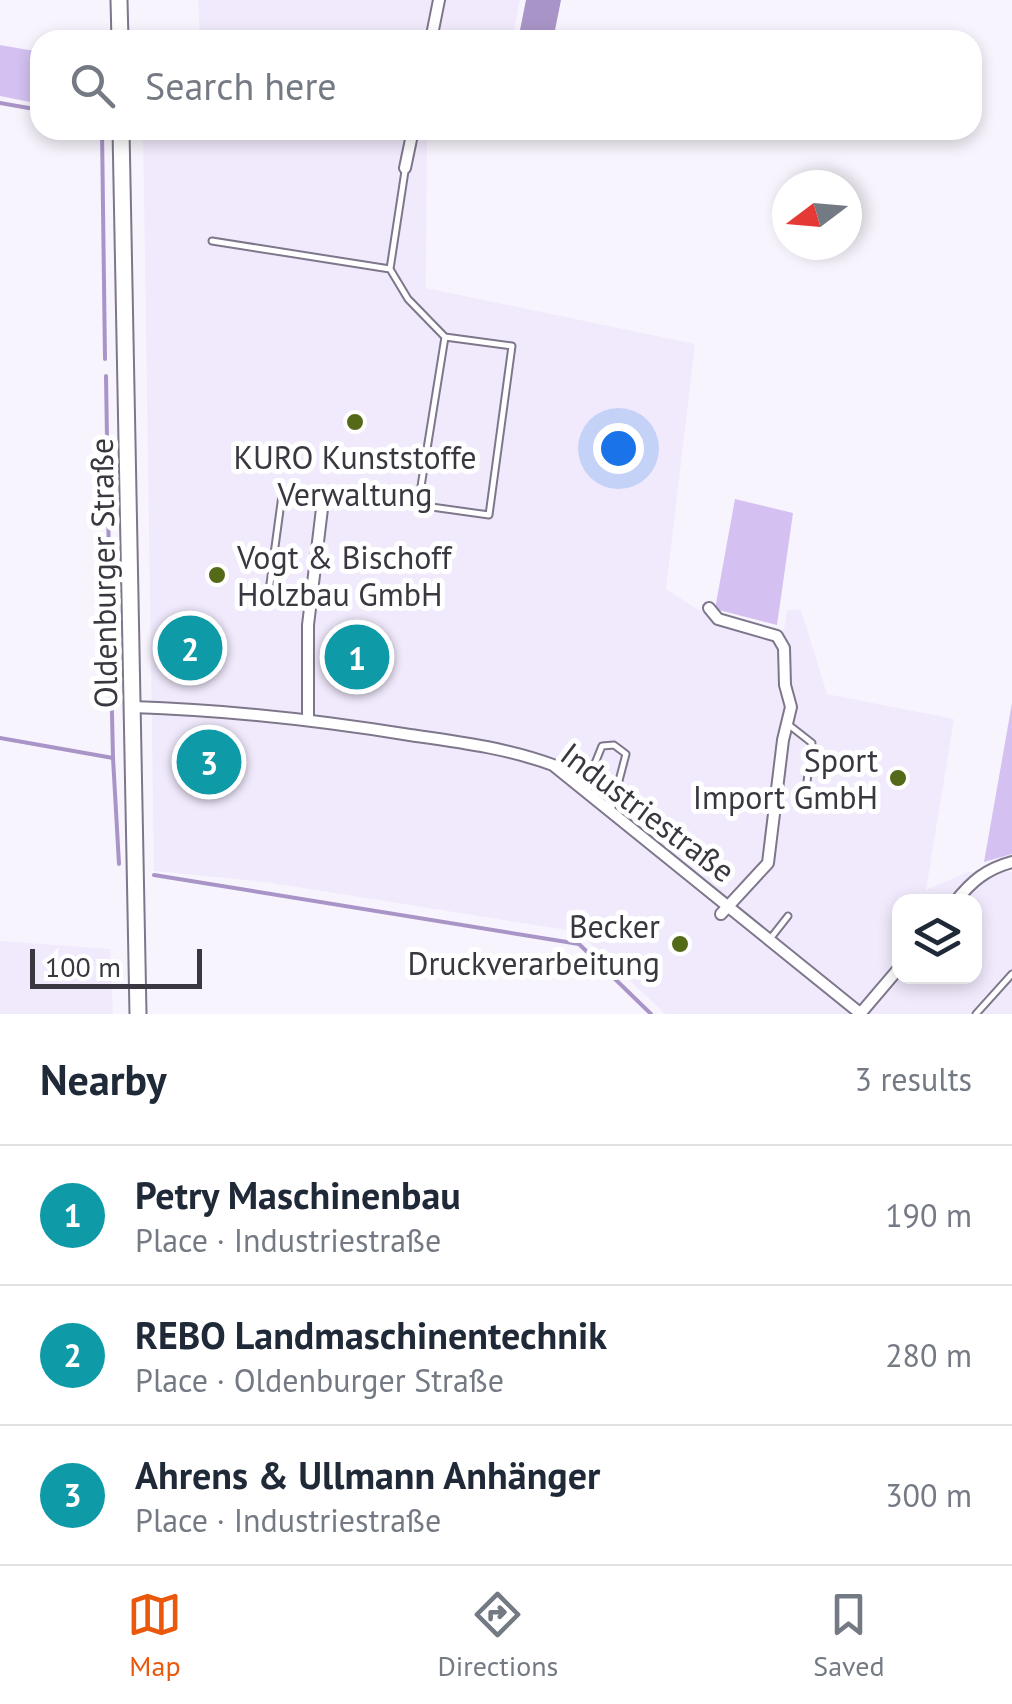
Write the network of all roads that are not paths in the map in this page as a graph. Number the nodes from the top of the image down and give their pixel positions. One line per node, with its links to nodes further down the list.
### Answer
1 (119, 0): 3 (main road)
2 (439, 0): 4 (street)
3 (120, 30)
4 (433, 30)
5 (121, 140): 16 (main road, Oldenburger Straße)
6 (411, 140): 7 (street)
7 (405, 168): 9 (lane)
8 (212, 241): 9 (lane)
9 (390, 269): 10 (lane)
10 (445, 336): 13 (lane); 13 (lane)
11 (282, 488): 14 (lane)
12 (324, 492): 13 (lane); 14 (street)
13 (418, 505)
14 (312, 597): 17 (street)
15 (709, 608): 18 (street)
16 (133, 708): 17 (street, Industriestraße); 29 (main road, Oldenburger Straße)
17 (308, 719): 19 (street, Industriestraße)
18 (787, 724): 20 (lane); 24 (street)
19 (585, 788): 21 (street, Industriestraße); 21 (lane)
20 (804, 806)
21 (611, 811): 24 (street, Industriestraße)
22 (1012, 862): 23 (street)
23 (962, 894)
24 (725, 910): 26 (street, Industriestraße)
25 (788, 916): 26 (lane)
26 (770, 939): 30 (street, Industriestraße)
27 (1012, 974): 31 (lane)
28 (892, 977): 30 (street)
29 (138, 1014)
30 (861, 1014)
31 (976, 1014)

